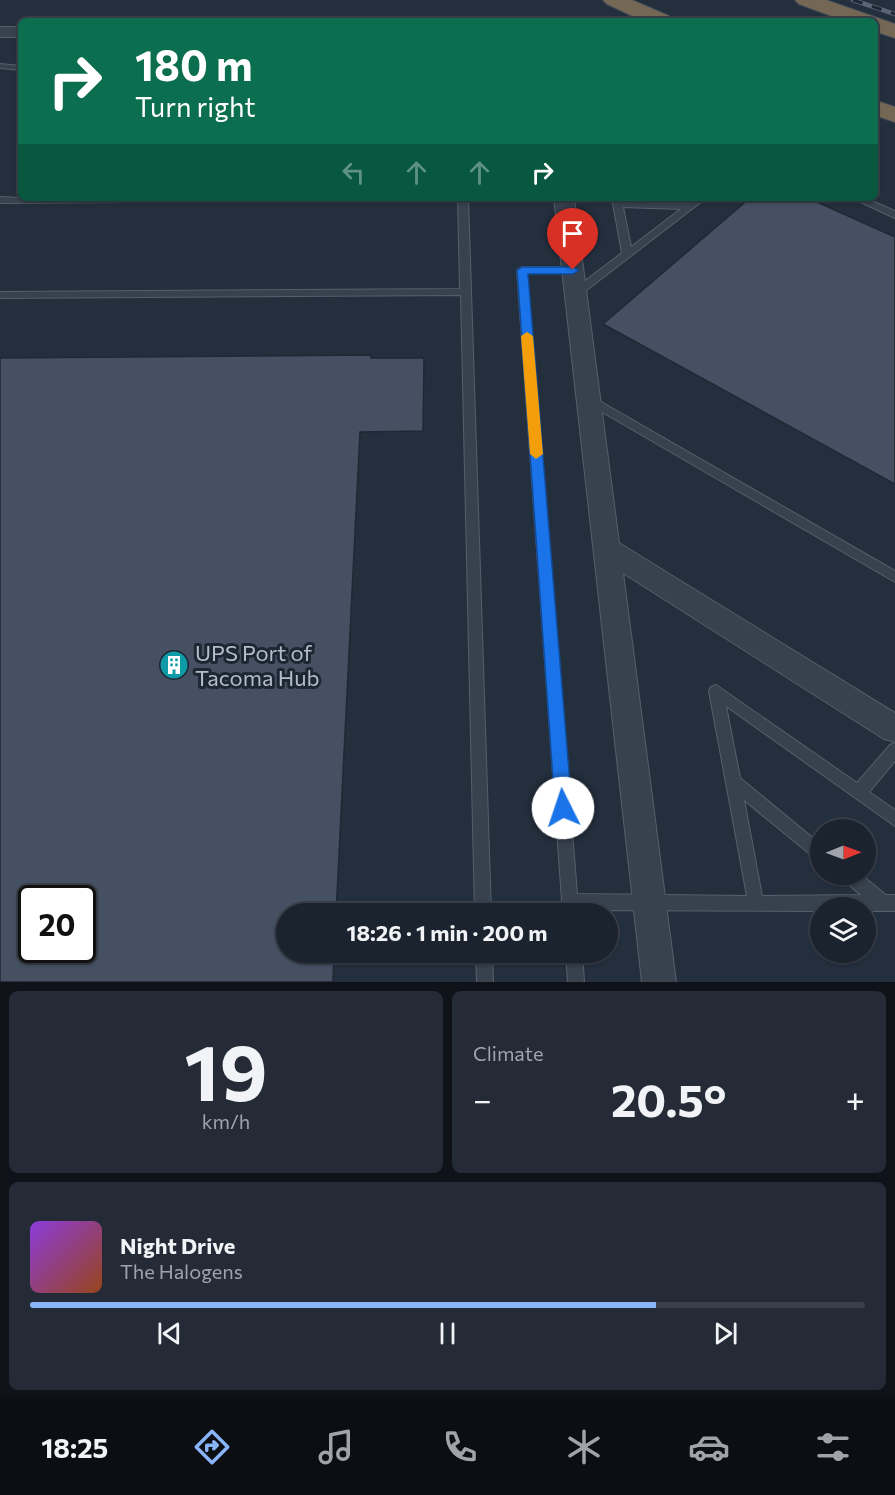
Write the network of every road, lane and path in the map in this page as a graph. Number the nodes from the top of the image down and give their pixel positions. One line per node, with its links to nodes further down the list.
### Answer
1 (614, 0): 3 (highway)
2 (806, 0): 4 (highway)
3 (654, 18)
4 (857, 18)
5 (878, 25): 6 (highway)
6 (895, 31)
7 (0, 32): 8 (street)
8 (18, 32)
9 (0, 66): 10 (lane)
10 (18, 68)
11 (878, 109): 12 (highway)
12 (895, 115)
13 (0, 200): 14 (lane)
14 (18, 200)
15 (463, 201): 24 (lane)
16 (564, 201): 23 (street)
17 (618, 201): 20 (lane); 22 (lane)
18 (697, 201): 20 (lane)
19 (864, 201): 21 (lane)
20 (691, 206): 22 (lane)
21 (895, 215)
22 (627, 254): 23 (lane)
23 (574, 282): 26 (street); 37 (lane)
24 (466, 292): 25 (lane); 36 (lane)
25 (0, 295)
26 (589, 399): 27 (street); 28 (lane)
27 (607, 549): 29 (street); 39 (street)
28 (895, 577)
29 (895, 729)
30 (895, 750): 32 (lane)
31 (733, 782): 32 (lane); 34 (lane); 40 (lane)
32 (858, 793): 33 (lane)
33 (895, 819)
34 (810, 845)
35 (864, 885): 38 (lane)
36 (483, 903)
37 (571, 903)
38 (889, 903): 40 (lane)
39 (650, 904): 40 (lane); 41 (lane); 46 (street)
40 (756, 904)
41 (618, 906)
42 (484, 963): 44 (lane)
43 (575, 963): 45 (lane)
44 (485, 982)
45 (576, 982)
46 (659, 982)

